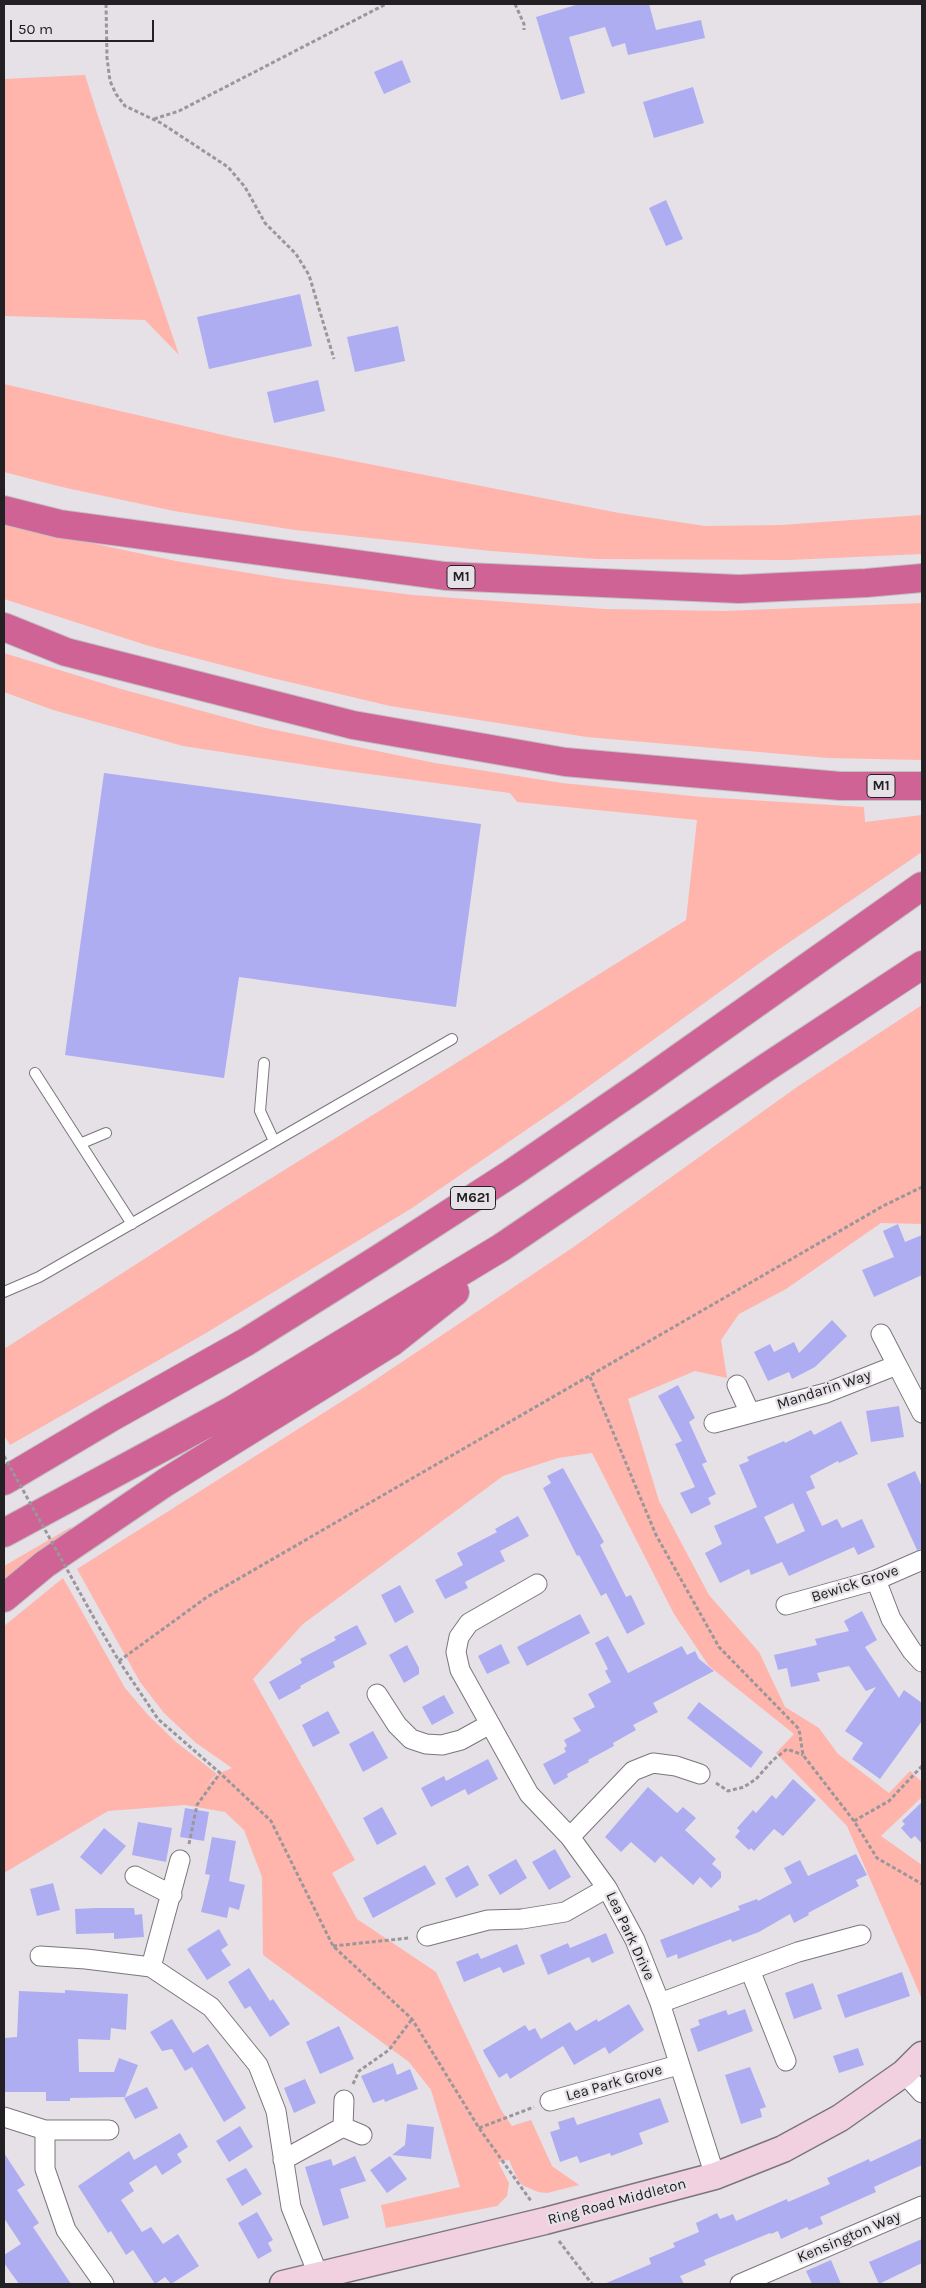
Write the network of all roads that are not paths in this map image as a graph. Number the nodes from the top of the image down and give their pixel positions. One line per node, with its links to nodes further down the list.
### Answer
1 (4, 510): 2 (highway, M1)
2 (922, 578)
3 (4, 627): 4 (highway, M1)
4 (922, 786)
5 (922, 886): 22 (highway, M621)
6 (922, 965): 13 (highway)
7 (452, 1039): 11 (lane)
8 (264, 1063): 11 (lane)
9 (35, 1073): 12 (lane)
10 (106, 1133): 12 (lane)
11 (274, 1142): 14 (lane)
12 (82, 1144): 14 (lane)
13 (569, 1203): 23 (highway); 27 (highway)
14 (132, 1224): 15 (lane)
15 (4, 1292)
16 (881, 1334): 17 (street)
17 (897, 1365): 19 (street); 20 (street, Mandarin Way)
18 (737, 1385): 20 (street)
19 (922, 1413)
20 (750, 1414): 21 (street, Mandarin Way)
21 (714, 1423)
22 (4, 1481)
23 (4, 1532)
24 (922, 1560): 25 (street, Bewick Grove)
25 (876, 1580): 28 (street, Bewick Grove); 29 (street)
26 (537, 1584): 31 (street, Lea Park Drive)
27 (4, 1598)
28 (786, 1605)
29 (922, 1662)
30 (377, 1694): 31 (street)
31 (490, 1724): 33 (street, Lea Park Drive)
32 (700, 1774): 33 (street)
33 (570, 1837): 36 (street, Lea Park Drive)
34 (180, 1860): 37 (street)
35 (135, 1876): 37 (street)
36 (607, 1888): 39 (street); 43 (street, Lea Park Drive)
37 (172, 1895): 41 (street)
38 (861, 1935): 42 (street)
39 (427, 1936)
40 (40, 1956): 41 (street)
41 (151, 1967): 56 (street)
42 (750, 1970): 43 (street); 45 (street)
43 (660, 2003): 46 (street, Lea Park Drive)
44 (922, 2055): 47 (street, Ring Road Middleton)
45 (786, 2061)
46 (678, 2065): 50 (street, Lea Park Grove); 57 (street, Lea Park Drive)
47 (904, 2073): 48 (street); 57 (street, Ring Road Middleton)
48 (922, 2094)
49 (344, 2100): 52 (street)
50 (550, 2100)
51 (4, 2117): 53 (street)
52 (343, 2127): 55 (street); 56 (street)
53 (45, 2130): 54 (street); 61 (street)
54 (108, 2130)
55 (362, 2135)
56 (283, 2160): 59 (street)
57 (714, 2176): 59 (street, Ring Road Middleton)
58 (922, 2206): 60 (street, Kensington Way)
59 (318, 2274): 62 (street, Ring Road Middleton)
60 (780, 2276): 63 (street, Kensington Way)
61 (104, 2284)
62 (283, 2284)
63 (740, 2284)

